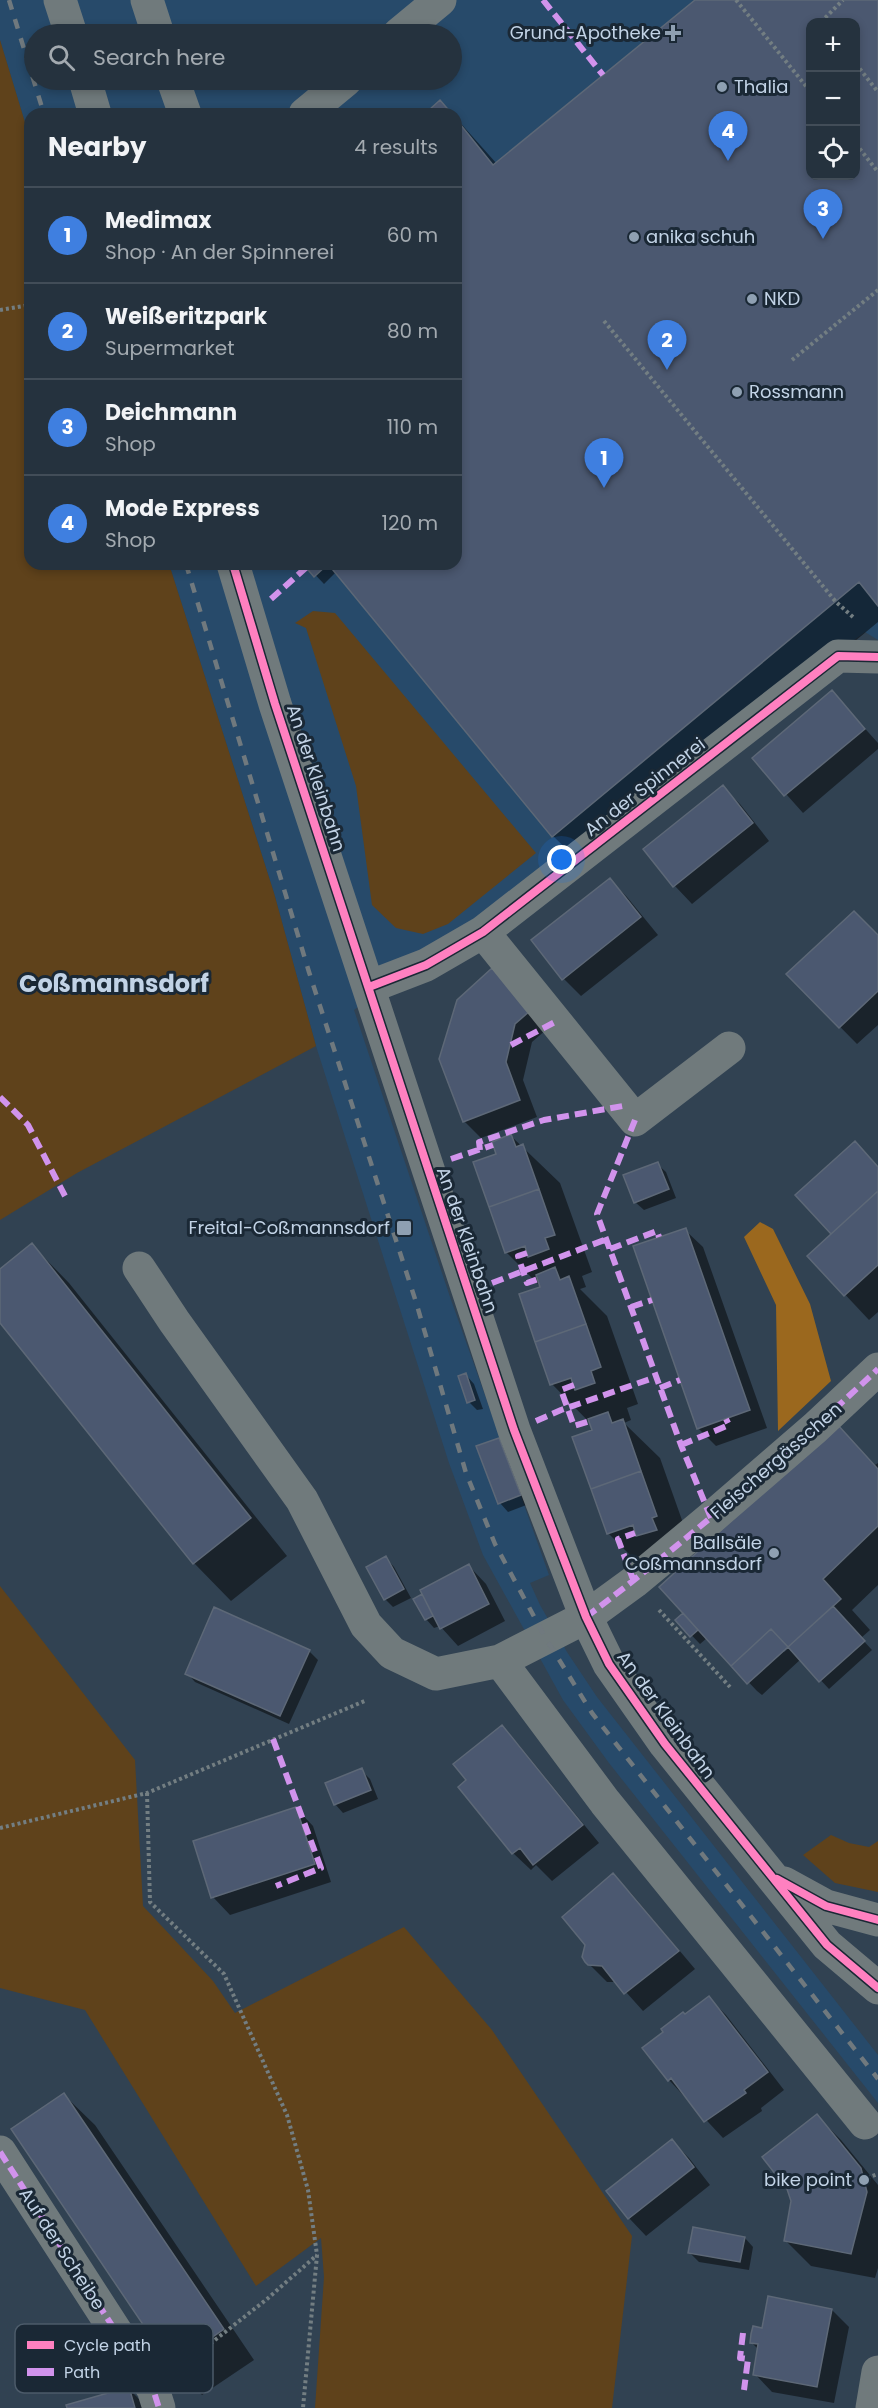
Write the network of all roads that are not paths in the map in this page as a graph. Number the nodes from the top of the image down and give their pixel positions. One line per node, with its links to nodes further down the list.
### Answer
1 (60, 0): 4 (street)
2 (147, 0): 5 (street)
3 (440, 0): 6 (street)
4 (68, 24)
5 (155, 24)
6 (411, 24)
7 (88, 90): 10 (street)
8 (177, 90): 11 (street)
9 (334, 90): 12 (street)
10 (94, 108)
11 (183, 108)
12 (312, 108)
13 (235, 570): 16 (street, An der Kleinbahn)
14 (878, 657): 15 (street, An der Spinnerei)
15 (483, 932): 16 (street, An der Spinnerei); 17 (street)
16 (369, 987): 20 (street, An der Kleinbahn)
17 (729, 1048)
18 (139, 1268): 21 (street)
19 (878, 1369): 20 (street, Fleischergässchen)
20 (586, 1617): 21 (street); 22 (street, An der Kleinbahn)
21 (500, 1661): 25 (street)
22 (772, 1876): 23 (street, An der Kleinbahn); 24 (street, An der Kleinbahn)
23 (878, 1920)
24 (878, 1988)
25 (865, 2123)
26 (0, 2152): 27 (street, Auf der Scheibe)
27 (109, 2324)
28 (878, 2372): 29 (street)
29 (872, 2408)

